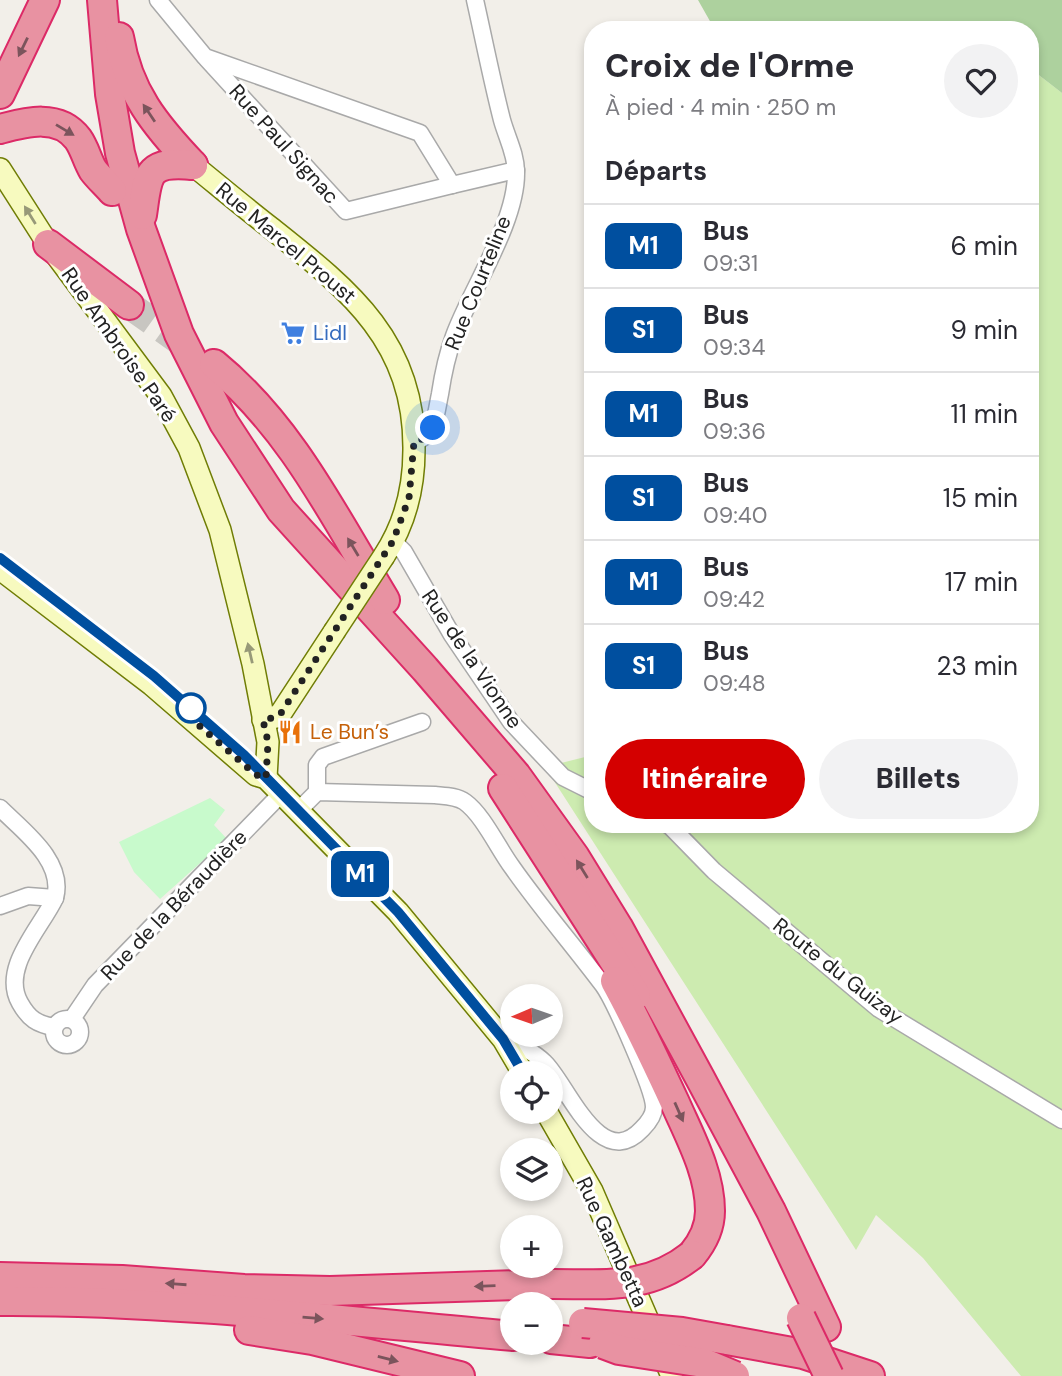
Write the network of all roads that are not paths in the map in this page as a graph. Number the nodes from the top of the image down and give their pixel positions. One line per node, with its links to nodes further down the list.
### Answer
1 (46, 0): 7 (highway, one-way to 7)
2 (84, 0): 13 (highway)
3 (104, 0): 9 (highway, one-way to 3); 14 (highway)
4 (158, 0): 6 (street, Rue Paul Signac)
5 (475, 0): 11 (street, Rue Courteline)
6 (205, 57): 12 (street, Rue Paul Signac); 12 (street, Rue Paul Signac)
7 (0, 94)
8 (0, 129): 13 (highway, one-way to 13)
9 (193, 165): 14 (highway); 18 (main road, Rue Marcel Proust)
10 (0, 169): 15 (main road, Rue Ambroise Paré, one-way to 10)
11 (516, 170): 12 (street, Rue Paul Signac); 18 (street, Rue Courteline)
12 (452, 185)
13 (112, 191): 31 (highway)
14 (141, 229): 21 (highway)
15 (48, 244): 16 (highway); 22 (main road, Rue Ambroise Paré, one-way to 15)
16 (129, 305)
17 (214, 364): 21 (highway, one-way to 17)
18 (414, 442): 19 (main road)
19 (388, 548): 22 (main road, bridge); 25 (street, Rue de la Vionne)
20 (0, 569): 24 (main road)
21 (425, 669): 45 (highway, one-way to 21)
22 (263, 720): 24 (main road, Rue Ambroise Paré)
23 (422, 722): 26 (street)
24 (266, 778): 27 (main road)
25 (584, 788)
26 (317, 792): 29 (street); 37 (street)
27 (281, 794): 29 (main road); 34 (street, Rue de la Béraudière)
28 (0, 808): 32 (street)
29 (298, 811): 36 (main road)
30 (677, 833): 38 (street, Route du Guizay)
31 (548, 855): 41 (highway, one-way to 41, bridge); 45 (highway)
32 (55, 898): 33 (street); 35 (street)
33 (0, 906)
34 (72, 1019): 35 (street); 35 (street)
35 (54, 1027)
36 (500, 1035)
37 (522, 1047)
38 (1062, 1120)
39 (553, 1124): 52 (main road, Rue Gambetta)
40 (0, 1277): 41 (highway, one-way to 40)
41 (244, 1289): 44 (highway)
42 (0, 1301): 43 (highway)
43 (32, 1301): 47 (highway, one-way to 47); 51 (highway, one-way to 51)
44 (500, 1316)
45 (814, 1323): 53 (highway, bridge); 54 (highway)
46 (563, 1325): 48 (highway)
47 (500, 1335)
48 (592, 1337): 49 (highway); 50 (highway, bridge); 50 (highway, bridge)
49 (563, 1338)
50 (732, 1357): 53 (highway); 55 (highway)
51 (460, 1376)
52 (672, 1376)
53 (828, 1376)
54 (850, 1376)
55 (870, 1376)

